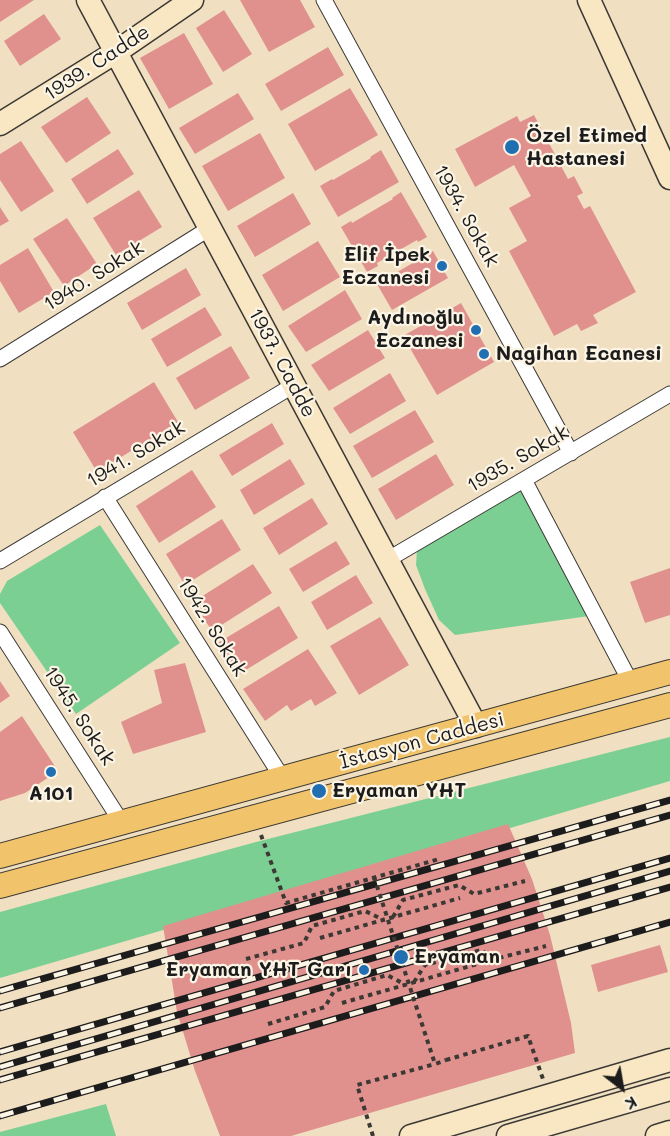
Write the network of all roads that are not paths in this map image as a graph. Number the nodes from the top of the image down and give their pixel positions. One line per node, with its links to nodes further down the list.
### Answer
1 (88, 0): 5 (street, 1937. Cadde)
2 (192, 0): 5 (street, 1939. Cadde)
3 (324, 0): 12 (street, 1934. Sokak)
4 (589, 0): 7 (street)
5 (116, 52): 6 (street, 1939. Cadde); 8 (street, 1937. Cadde)
6 (0, 124)
7 (670, 178)
8 (210, 228): 9 (street, 1940. Sokak); 10 (street, 1937. Cadde)
9 (0, 359)
10 (294, 385): 14 (street, 1941. Sokak); 15 (street, 1937. Cadde)
11 (670, 394): 12 (street, 1935. Sokak)
12 (572, 453): 13 (street, 1935. Sokak)
13 (524, 480): 15 (street, 1935. Sokak); 19 (street)
14 (105, 497): 16 (street, 1941. Sokak); 22 (street, 1942. Sokak)
15 (387, 560): 21 (street, 1937. Cadde)
16 (0, 561)
17 (0, 632): 23 (street, 1945. Sokak)
18 (670, 672): 19 (main road, İstasyon Caddesi)
19 (631, 683): 21 (main road, İstasyon Caddesi)
20 (670, 705): 25 (main road, İstasyon Caddesi)
21 (476, 726): 22 (main road, İstasyon Caddesi)
22 (283, 779): 23 (main road, İstasyon Caddesi)
23 (122, 823): 24 (main road, İstasyon Caddesi)
24 (0, 856)
25 (0, 886)
26 (670, 1060): 29 (street)
27 (670, 1089): 30 (street)
28 (670, 1132): 31 (street)
29 (411, 1136)
30 (508, 1136)
31 (657, 1136)

